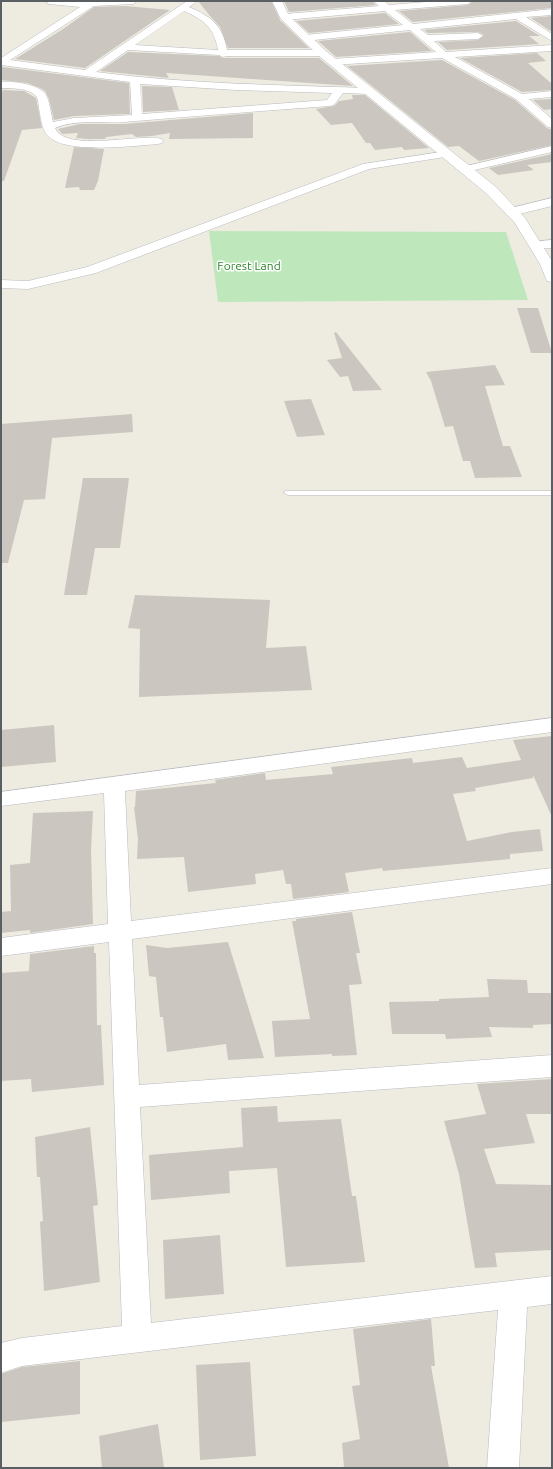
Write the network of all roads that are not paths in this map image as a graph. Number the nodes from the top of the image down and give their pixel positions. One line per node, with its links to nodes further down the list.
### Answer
1 (49, 1): 6 (street)
2 (133, 1): 6 (street)
3 (193, 1): 9 (street)
4 (277, 1): 14 (street)
5 (378, 1): 10 (street)
6 (93, 2): 26 (street)
7 (471, 5): 10 (street); 15 (street)
8 (527, 5): 12 (street)
9 (182, 8): 21 (street); 24 (street)
10 (386, 8): 14 (street); 16 (street)
11 (552, 12): 12 (street)
12 (537, 14): 13 (street)
13 (518, 16): 15 (street); 20 (street)
14 (284, 17): 18 (street)
15 (486, 20): 16 (street)
16 (411, 27): 18 (street); 19 (street)
17 (478, 36): 19 (street)
18 (305, 38): 23 (street)
19 (426, 38): 25 (street)
20 (552, 38)
21 (126, 46): 24 (street); 29 (street)
22 (552, 48): 25 (street)
23 (322, 53): 24 (street); 27 (street)
24 (223, 54)
25 (444, 55): 27 (street); 35 (street)
26 (1, 62): 28 (street)
27 (332, 62): 33 (street)
28 (32, 67): 29 (street); 31 (street)
29 (86, 74): 30 (street)
30 (135, 80): 32 (street); 36 (street)
31 (2, 86): 38 (street)
32 (339, 91): 33 (street); 36 (street)
33 (369, 91): 41 (street)
34 (552, 94): 35 (street)
35 (520, 97): 37 (street)
36 (137, 117): 38 (street)
37 (552, 125)
38 (49, 127): 39 (street)
39 (158, 141)
40 (552, 149): 42 (street)
41 (446, 154): 42 (street); 48 (street)
42 (466, 170): 44 (street)
43 (552, 202): 44 (street)
44 (511, 212): 46 (street)
45 (552, 244): 46 (street)
46 (536, 245): 47 (street)
47 (552, 278)
48 (1, 284)
49 (288, 493): 50 (lane)
50 (552, 493)
51 (552, 725): 52 (street)
52 (114, 785): 53 (street); 55 (street)
53 (1, 799)
54 (552, 876): 55 (street)
55 (120, 932): 56 (street); 58 (street)
56 (1, 948)
57 (552, 1066): 58 (street)
58 (127, 1097): 61 (street)
59 (552, 1290): 60 (street)
60 (513, 1294): 61 (street); 63 (street)
61 (137, 1339): 62 (street)
62 (1, 1358)
63 (503, 1468)

